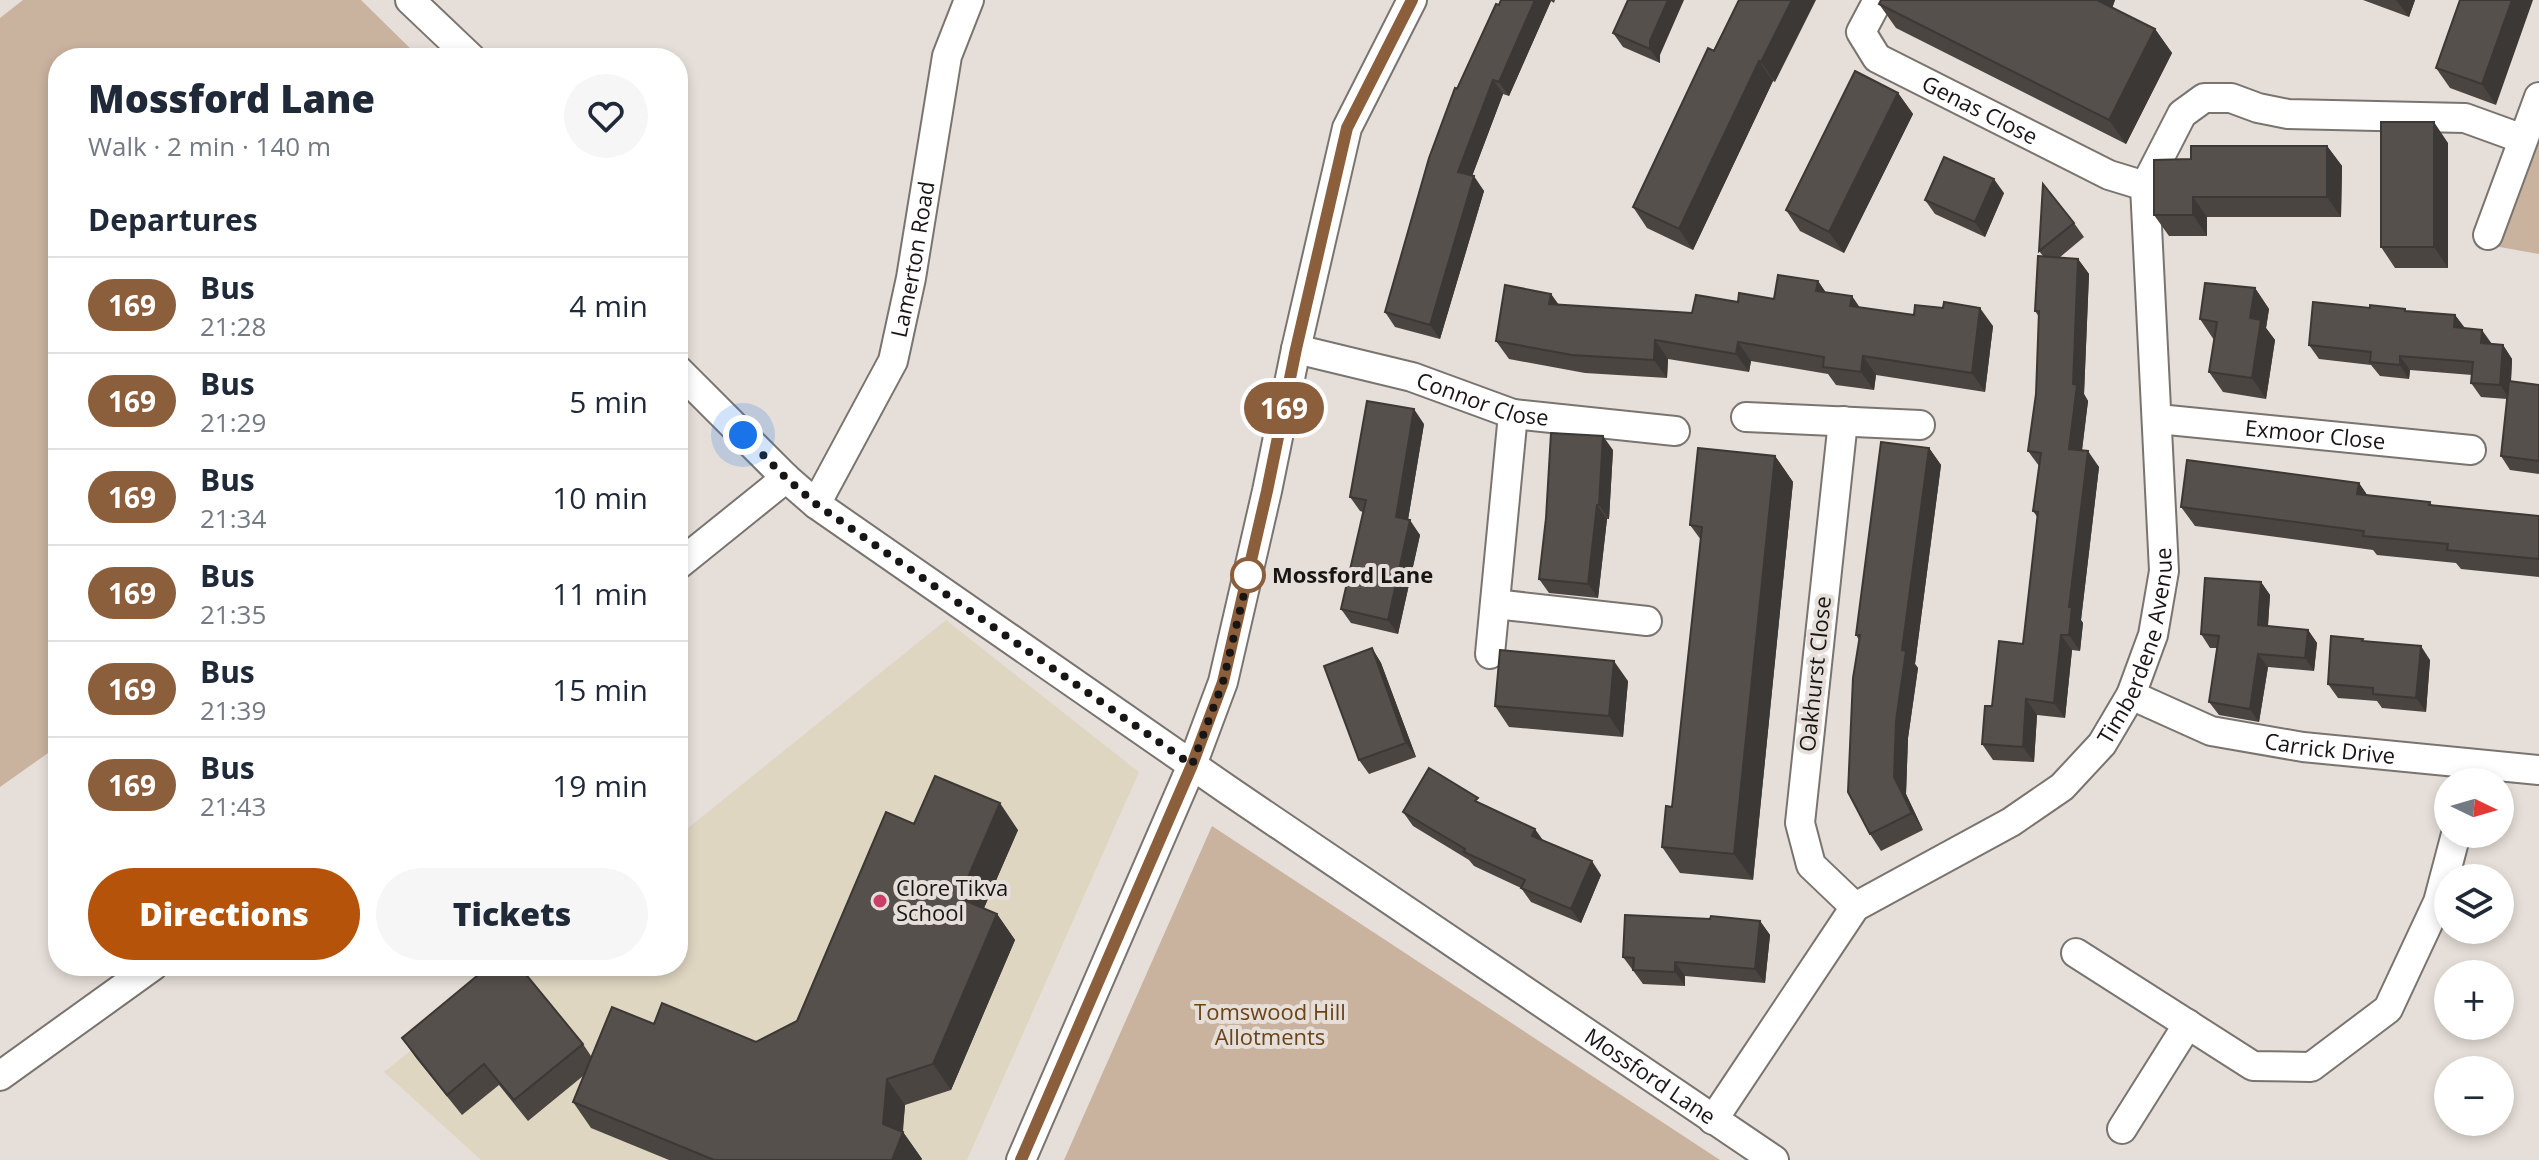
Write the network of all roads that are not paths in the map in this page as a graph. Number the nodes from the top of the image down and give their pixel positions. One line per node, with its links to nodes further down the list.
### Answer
1 (410, 0): 5 (street)
2 (969, 0): 20 (street, Lamerton Road)
3 (1412, 0): 10 (street)
4 (1878, 0): 8 (street, Genas Close)
5 (460, 48)
6 (2539, 97): 7 (street)
7 (2523, 139): 8 (street); 9 (street)
8 (2145, 186): 14 (street, Timberdene Avenue)
9 (2488, 235)
10 (1296, 349): 12 (street, Connor Close); 26 (street)
11 (688, 380): 19 (street, Mossford Lane)
12 (1513, 414): 17 (street, Connor Close); 22 (street)
13 (1746, 417): 15 (street)
14 (2158, 419): 18 (street, Exmoor Close); 25 (street, Timberdene Avenue)
15 (1843, 421): 16 (street); 31 (street, Oakhurst Close)
16 (1920, 425)
17 (1675, 431)
18 (2471, 450)
19 (786, 478): 20 (street, Mossford Lane); 21 (street)
20 (816, 504): 26 (street, Mossford Lane)
21 (688, 557)
22 (1495, 604): 23 (street); 24 (street)
23 (1647, 621)
24 (1490, 654)
25 (2131, 695): 27 (street, Carrick Drive); 31 (street, Timberdene Avenue)
26 (1192, 765): 36 (street, Mossford Lane); 38 (street)
27 (2435, 768)
28 (2539, 770): 29 (street, Carrick Drive)
29 (2514, 771)
30 (2452, 848): 34 (street)
31 (1855, 907): 36 (street, Timberdene Avenue)
32 (2076, 953): 34 (street)
33 (139, 976): 35 (street)
34 (2188, 1024): 37 (street)
35 (0, 1076)
36 (1713, 1120): 39 (street, Mossford Lane)
37 (2122, 1129)
38 (1021, 1160)
39 (1774, 1160)

